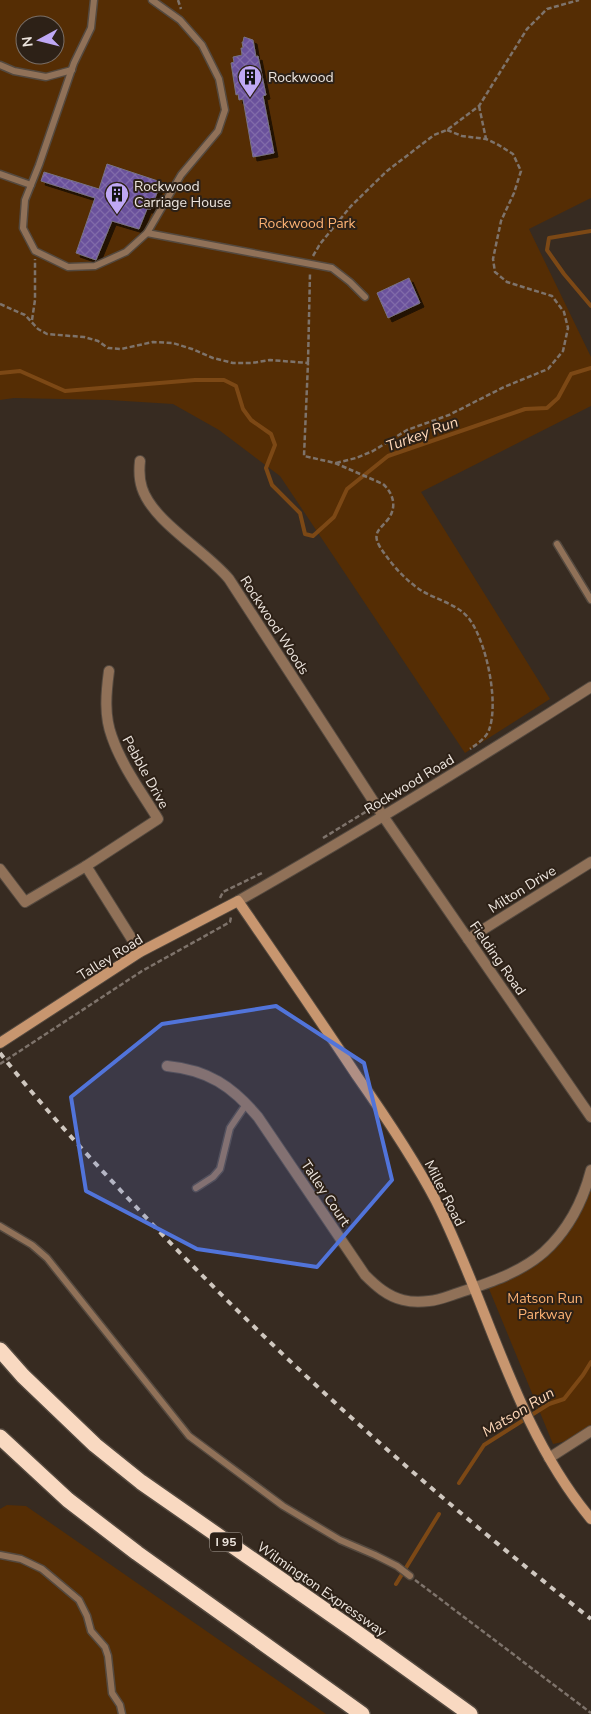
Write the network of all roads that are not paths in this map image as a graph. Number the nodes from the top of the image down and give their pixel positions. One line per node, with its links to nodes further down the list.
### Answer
1 (94, 0): 4 (lane)
2 (152, 0): 7 (lane)
3 (0, 65): 4 (lane)
4 (72, 70): 6 (lane)
5 (0, 174): 6 (lane)
6 (31, 185): 7 (lane)
7 (146, 233): 8 (lane)
8 (365, 297)
9 (140, 461): 14 (street, Rockwood Woods)
10 (557, 544): 11 (lane)
11 (591, 600)
12 (109, 671): 16 (street, Pebble Drive)
13 (591, 687): 14 (street, Rockwood Road)
14 (383, 816): 18 (street, Rockwood Road); 19 (street, Fielding Road)
15 (591, 862): 19 (street, Milton Drive)
16 (86, 866): 17 (street); 20 (street)
17 (0, 869)
18 (238, 901): 20 (street, Talley Road); 28 (street, Miller Road)
19 (468, 939): 24 (street, Fielding Road)
20 (140, 952): 21 (street, Talley Road)
21 (0, 1043)
22 (167, 1066): 23 (street, Talley Court)
23 (247, 1103): 26 (lane); 28 (street, Talley Court)
24 (591, 1117)
25 (591, 1170): 28 (street, Talley Court)
26 (196, 1188)
27 (0, 1226): 35 (lane)
28 (474, 1289): 32 (street, Miller Road)
29 (0, 1350): 38 (highway, Wilmington Expressway / I 95)
30 (591, 1431): 32 (street)
31 (0, 1438): 37 (highway)
32 (549, 1458): 33 (street, Miller Road)
33 (591, 1519)
34 (0, 1555): 36 (lane)
35 (410, 1576)
36 (122, 1713)
37 (362, 1714)
38 (470, 1714)

